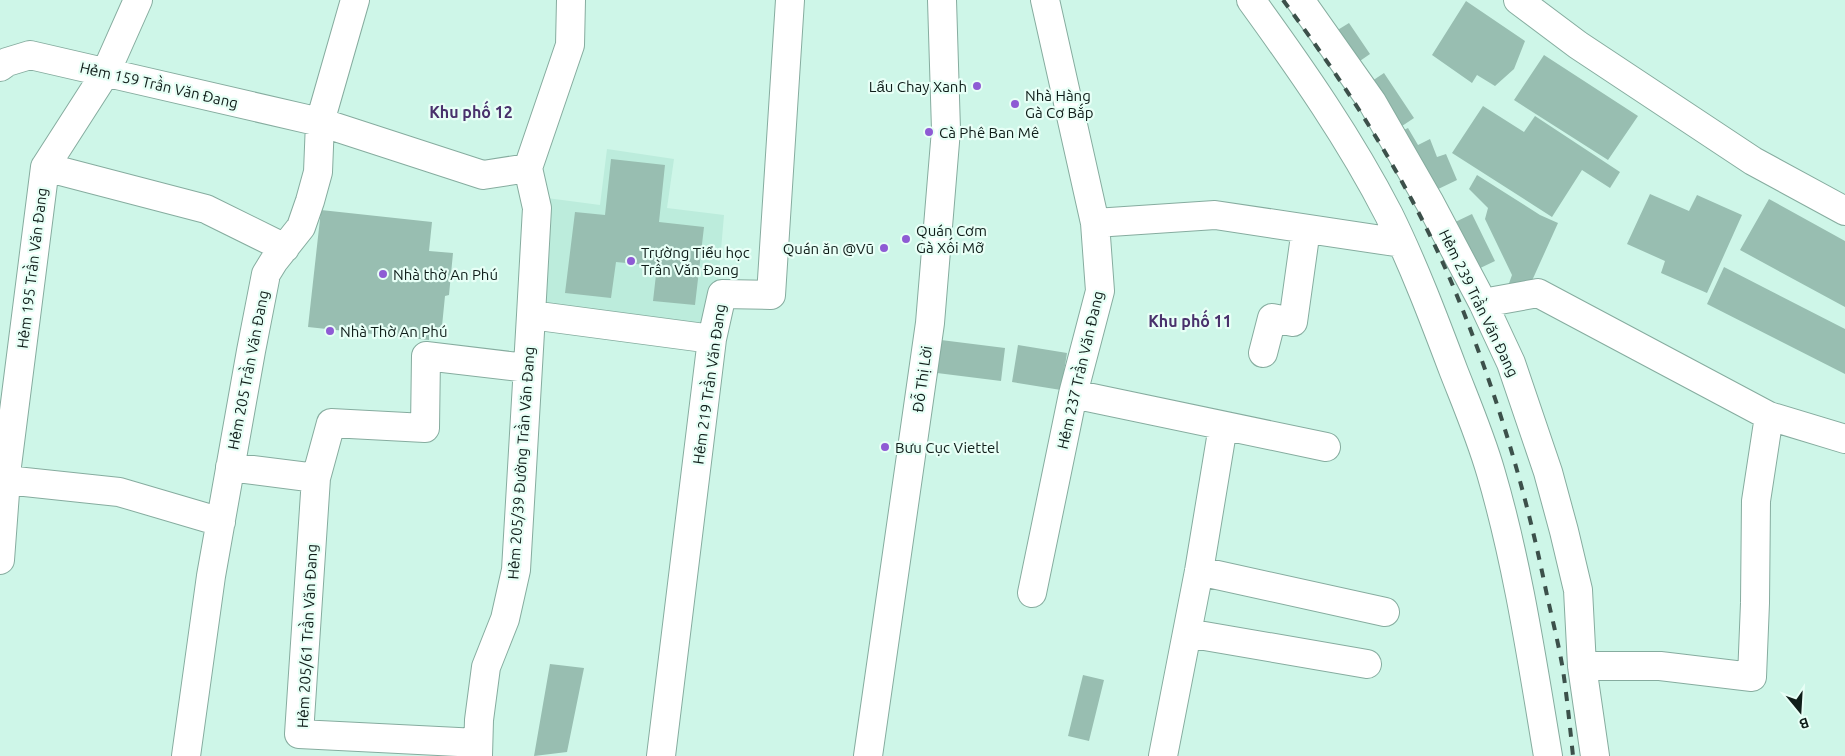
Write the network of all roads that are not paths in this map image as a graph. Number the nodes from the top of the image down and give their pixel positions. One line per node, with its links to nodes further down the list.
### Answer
1 (138, 0): 11 (street, Hẻm 195 Trần Văn Ðang)
2 (355, 0): 12 (street, Hẻm 205 Trần Văn Ðang)
3 (571, 0): 14 (street)
4 (790, 0): 22 (street, Hẻm 219 Trần Văn Ðang)
5 (942, 0): 44 (street, Đỗ Thị Lời)
6 (1045, 0): 16 (street, Hẻm 237 Trần Văn Đang)
7 (1251, 0): 18 (street)
8 (1300, 0): 20 (street, Hẻm 239 Trần Văn Đang)
9 (1518, 0): 15 (street)
10 (0, 67): 11 (street, Hẻm 159 Trần Văn Ðang)
11 (106, 72): 12 (street, Hẻm 159 Trần Văn Ðang); 13 (street, Hẻm 195 Trần Văn Ðang)
12 (320, 122): 14 (street, Hẻm 159 Trần Văn Ðang); 19 (street, Hẻm 205 Trần Văn Ðang)
13 (45, 167): 19 (street); 32 (street, Hẻm 195 Trần Văn Ðang)
14 (528, 168): 21 (street, Hẻm 205/39 Đường Trần Văn Đang)
15 (1845, 211)
16 (1095, 223): 17 (street); 25 (street, Hẻm 237 Trần Văn Đang)
17 (1306, 229): 18 (street); 23 (street)
18 (1402, 243): 46 (street)
19 (285, 248): 30 (street, Hẻm 205 Trần Văn Ðang)
20 (1483, 303): 26 (street); 40 (street, Hẻm 239 Trần Văn Đang)
21 (530, 315): 22 (street); 24 (street, Hẻm 205/39 Đường Trần Văn Đang)
22 (712, 339): 43 (street, Hẻm 219 Trần Văn Ðang)
23 (1263, 353)
24 (528, 368): 31 (street); 41 (street, Hẻm 205/39 Đường Trần Văn Đang)
25 (1073, 394): 27 (street); 36 (street, Hẻm 237 Trần Văn Đang)
26 (1769, 416): 28 (street); 40 (street)
27 (1223, 426): 29 (street); 35 (street)
28 (1845, 439)
29 (1326, 447)
30 (230, 467): 31 (street); 33 (street, Hẻm 205 Trần Văn Ðang)
31 (316, 478): 41 (street, Hẻm 205/61 Trần Văn Đang)
32 (6, 480): 33 (street); 34 (street, Hẻm 195 Trần Văn Ðang)
33 (221, 522): 42 (street, Hẻm 205 Trần Văn Ðang)
34 (0, 560)
35 (1199, 571): 37 (street); 38 (street)
36 (1032, 593)
37 (1385, 612)
38 (1187, 633): 39 (street); 45 (street)
39 (1367, 664)
40 (1582, 666): 47 (street, Hẻm 239 Trần Văn Đang)
41 (478, 750)
42 (186, 756)
43 (661, 756)
44 (868, 756)
45 (1163, 756)
46 (1548, 756)
47 (1595, 756)

